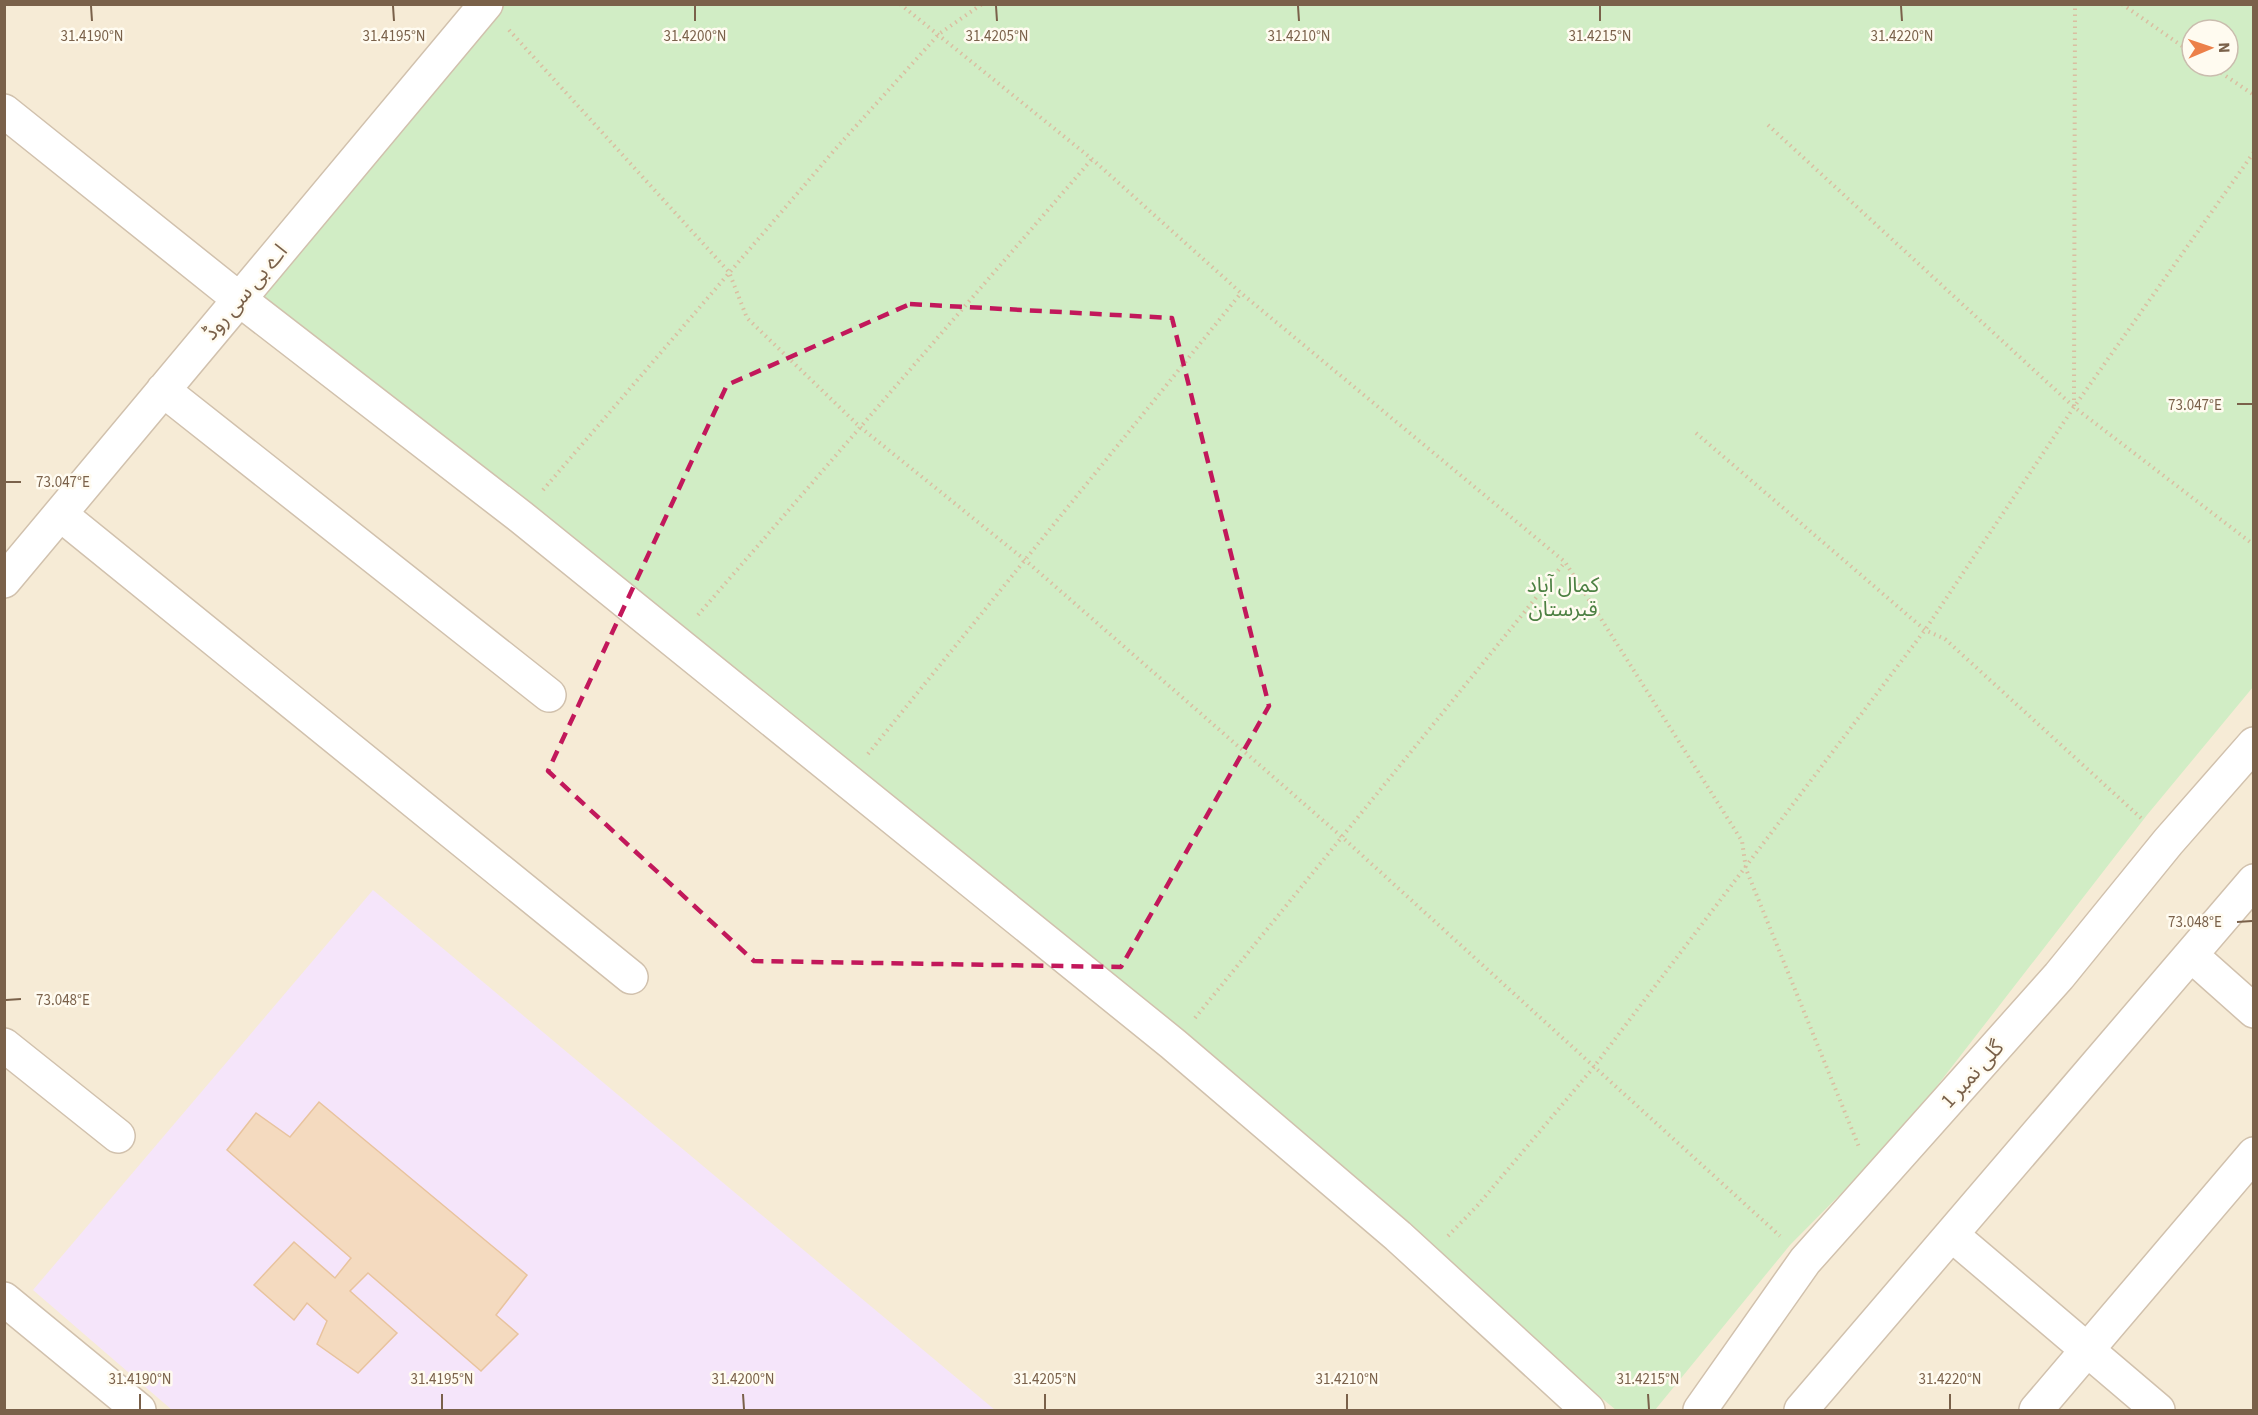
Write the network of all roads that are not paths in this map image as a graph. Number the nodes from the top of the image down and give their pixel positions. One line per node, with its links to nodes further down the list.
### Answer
1 (486, 5): 3 (street, اے بی سی روڈ)
2 (4, 111): 3 (street)
3 (239, 299): 4 (street, اے بی سی روڈ); 20 (street)
4 (163, 390): 5 (street, اے بی سی روڈ); 7 (street)
5 (60, 514): 6 (street, اے بی سی روڈ); 11 (street)
6 (4, 581)
7 (549, 695)
8 (2253, 744): 21 (street, گلی نمبر 1)
9 (2253, 881): 10 (street)
10 (2191, 954): 12 (street); 16 (street)
11 (631, 977)
12 (2253, 1011)
13 (4, 1045): 14 (street)
14 (118, 1136)
15 (2253, 1154): 18 (street)
16 (1952, 1235): 18 (street); 22 (street)
17 (4, 1299): 19 (street)
18 (2085, 1351): 23 (street); 24 (street)
19 (139, 1410)
20 (1588, 1410)
21 (1700, 1410)
22 (1801, 1410)
23 (2036, 1410)
24 (2158, 1410)

